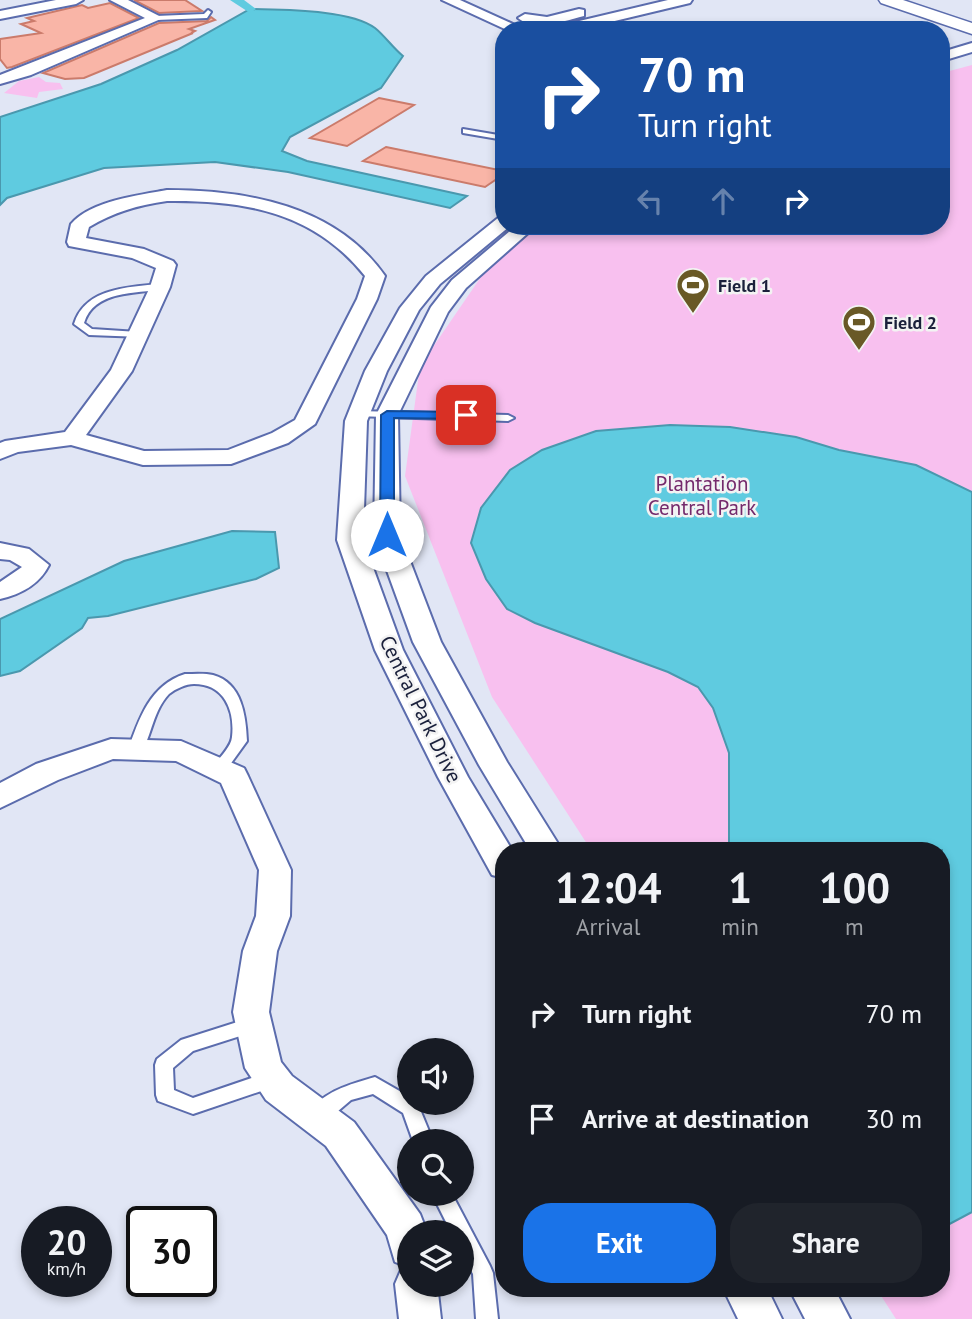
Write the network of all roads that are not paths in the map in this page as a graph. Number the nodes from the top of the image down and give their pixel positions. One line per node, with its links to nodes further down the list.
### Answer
1 (76, 0): 9 (street)
2 (117, 0): 14 (street)
3 (449, 0): 15 (street)
4 (636, 0): 16 (street)
5 (649, 0): 10 (street)
6 (685, 0): 10 (street)
7 (887, 0): 18 (street)
8 (918, 0): 13 (street)
9 (39, 3): 12 (street)
10 (664, 5): 17 (street)
11 (208, 12): 14 (lane)
12 (0, 15)
13 (972, 17)
14 (156, 18): 25 (street)
15 (513, 21)
16 (547, 21)
17 (597, 21)
18 (949, 21)
19 (950, 21): 20 (street)
20 (972, 29)
21 (972, 47): 22 (street)
22 (950, 54)
23 (972, 58): 24 (street)
24 (950, 65)
25 (0, 80)
26 (466, 131): 27 (lane)
27 (495, 136)
28 (495, 229): 32 (street, Central Park Drive)
29 (516, 235): 33 (street, Central Park Drive)
30 (160, 287): 31 (street); 31 (lane); 35 (street)
31 (138, 335): 35 (street)
32 (359, 414): 33 (lane); 43 (street, Central Park Drive)
33 (387, 415): 34 (lane); 42 (street, Central Park Drive)
34 (508, 418)
35 (72, 438): 36 (street)
36 (0, 452)
37 (0, 551): 38 (street)
38 (0, 591)
39 (136, 750): 40 (street); 40 (lane); 41 (street)
40 (219, 769): 44 (street)
41 (0, 797)
42 (541, 842)
43 (495, 850)
44 (254, 1024): 45 (street); 45 (lane)
45 (272, 1079): 46 (street)
46 (317, 1117): 47 (lane); 49 (street)
47 (419, 1129)
48 (448, 1206): 54 (lane)
49 (400, 1220)
50 (417, 1297): 53 (street)
51 (749, 1297): 55 (street)
52 (816, 1297): 56 (street)
53 (420, 1319)
54 (487, 1319)
55 (761, 1319)
56 (829, 1319)

